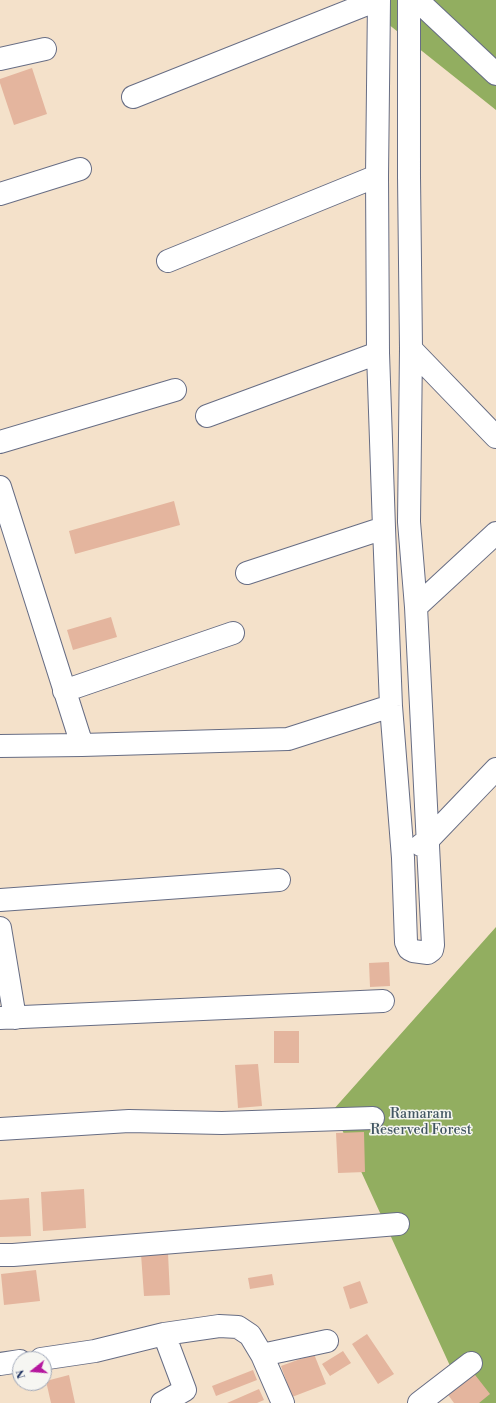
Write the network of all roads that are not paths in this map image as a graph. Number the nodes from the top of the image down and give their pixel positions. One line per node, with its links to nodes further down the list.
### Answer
1 (378, 0): 7 (street); 9 (street)
2 (409, 0): 12 (street)
3 (417, 0): 6 (street)
4 (45, 49): 5 (street)
5 (0, 59)
6 (496, 74)
7 (133, 97)
8 (80, 169): 10 (street)
9 (377, 176): 11 (street); 13 (street)
10 (0, 194)
11 (168, 261)
12 (411, 349): 16 (street); 22 (street)
13 (378, 354): 15 (street); 19 (street)
14 (176, 390): 17 (street)
15 (206, 416)
16 (496, 437)
17 (0, 442)
18 (2, 498): 24 (street)
19 (384, 528): 21 (street); 25 (street)
20 (496, 533): 22 (street)
21 (247, 573)
22 (416, 607): 29 (street)
23 (233, 633): 24 (street)
24 (64, 691): 27 (street)
25 (391, 706): 27 (street); 30 (street)
26 (0, 746): 27 (street)
27 (82, 746)
28 (496, 769): 29 (street)
29 (428, 840): 30 (street); 30 (street)
30 (403, 858)
31 (279, 880): 32 (street)
32 (0, 900)
33 (0, 928): 35 (street)
34 (383, 1001): 35 (street)
35 (8, 1018)
36 (373, 1118): 37 (street)
37 (0, 1129)
38 (398, 1224): 39 (street)
39 (0, 1255)
40 (164, 1334): 42 (street); 43 (street); 47 (street)
41 (327, 1341): 42 (street)
42 (262, 1355): 49 (street)
43 (52, 1357)
44 (12, 1362): 46 (street)
45 (471, 1363): 50 (street)
46 (0, 1364)
47 (189, 1396): 48 (street)
48 (162, 1403)
49 (283, 1403)
50 (419, 1403)

